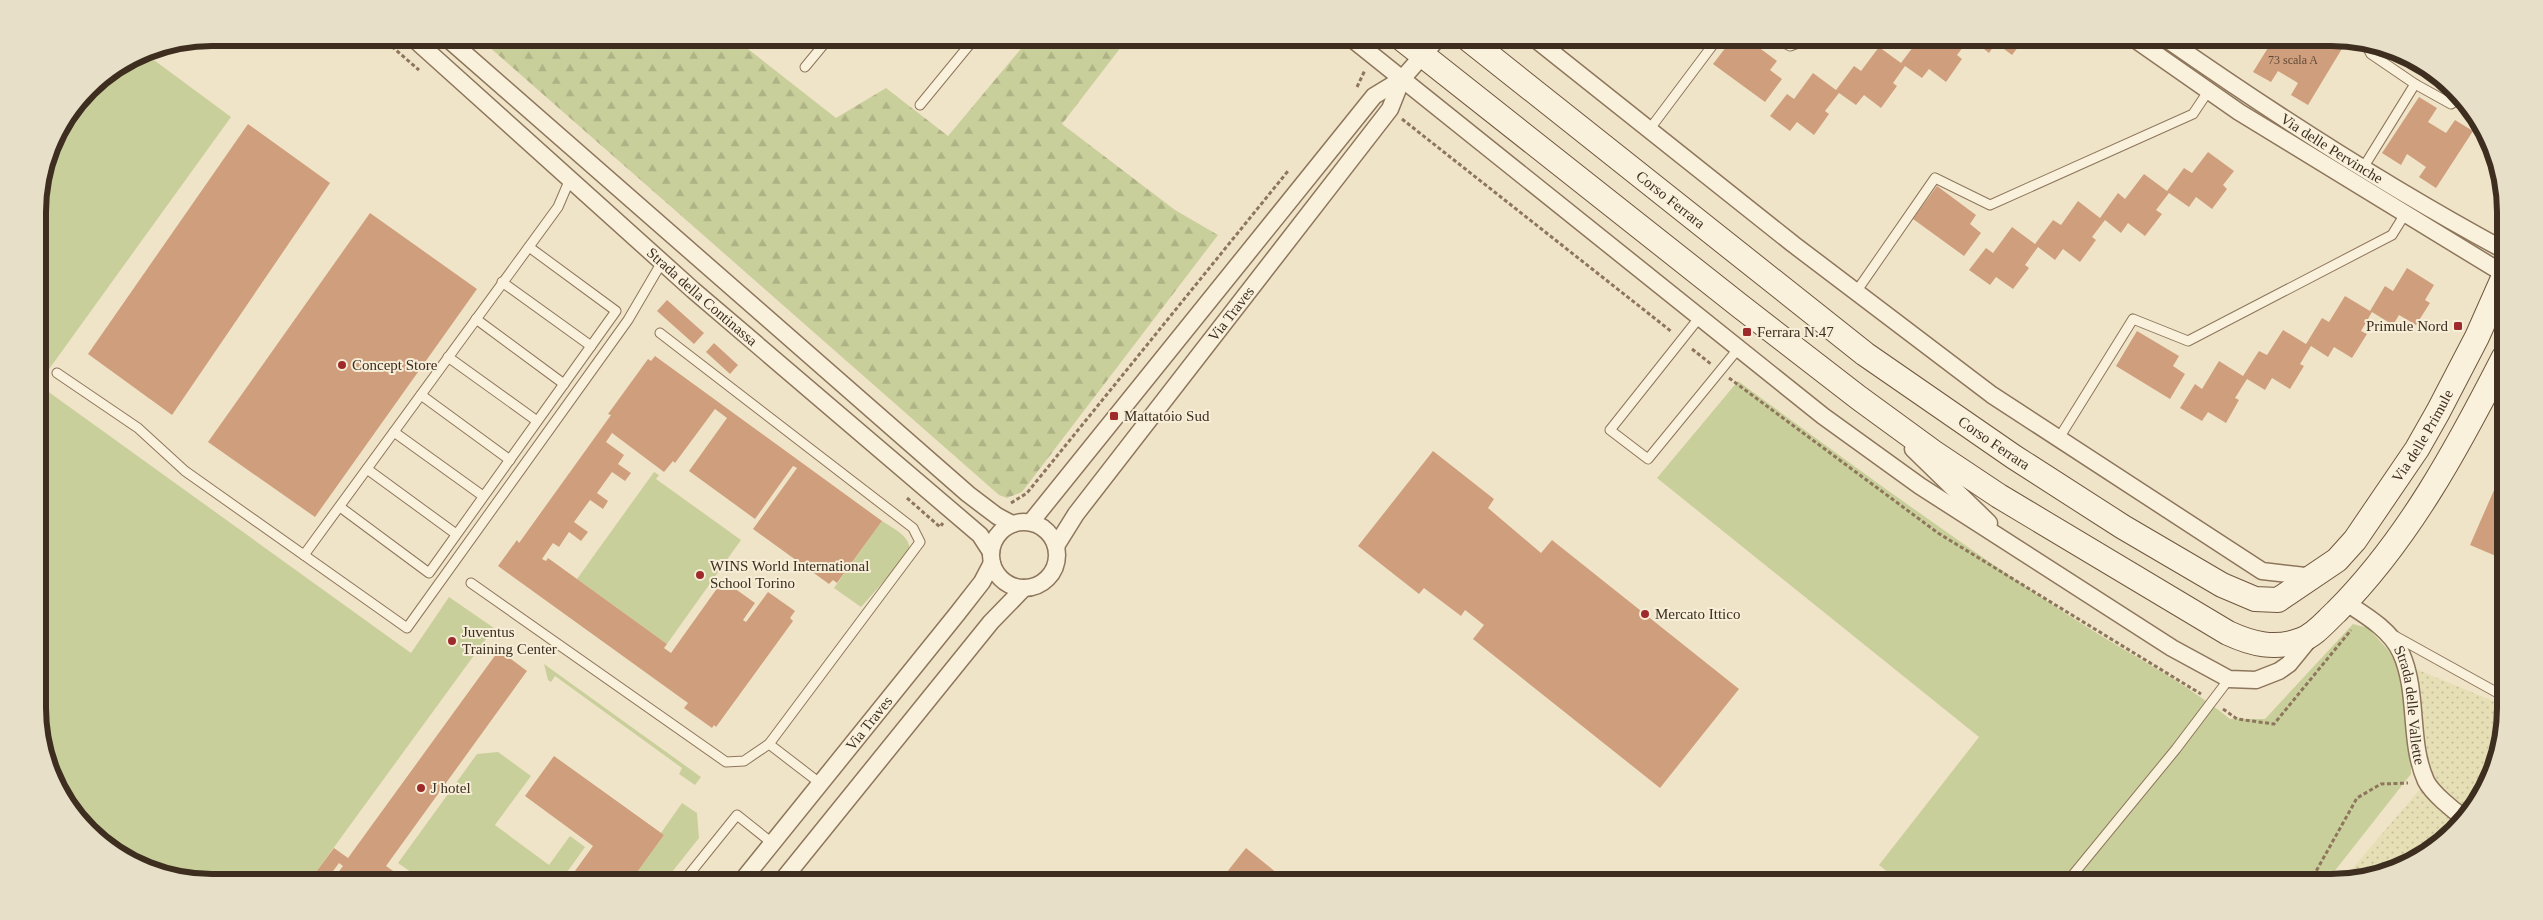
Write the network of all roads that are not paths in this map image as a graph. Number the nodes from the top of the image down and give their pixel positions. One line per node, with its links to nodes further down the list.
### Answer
1 (1362, 46): 16 (street)
2 (1411, 46): 14 (main road)
3 (1430, 46): 14 (street, Via Traves)
4 (1478, 46): 57 (main road, Corso Ferrara)
5 (1544, 46): 21 (street)
6 (1712, 46): 21 (lane)
7 (2146, 46): 18 (street, Via delle Pervinche)
8 (2177, 46): 22 (street, Via delle Pervinche)
9 (423, 47): 23 (street, Strada della Continassa)
10 (457, 47): 51 (street, Strada della Continassa)
11 (822, 47): 15 (lane)
12 (969, 47): 20 (lane)
13 (2369, 51): 17 (lane)
14 (1422, 55): 16 (street, Via Traves); 42 (main road)
15 (805, 67)
16 (1402, 78): 32 (street); 50 (street, Via Traves); 53 (street, Via Traves)
17 (2415, 84): 19 (lane); 22 (lane)
18 (2209, 90): 24 (street, Via delle Pervinche); 31 (lane)
19 (2454, 102)
20 (920, 105)
21 (1649, 130): 31 (street)
22 (2363, 168): 25 (street, Via delle Pervinche)
23 (570, 179): 26 (lane); 27 (street, Strada della Continassa)
24 (2405, 214): 28 (street, Via delle Pervinche); 45 (lane)
25 (2497, 246)
26 (529, 247): 29 (lane); 35 (lane)
27 (662, 262): 55 (lane); 56 (street, Strada della Continassa)
28 (2497, 271)
29 (502, 282): 33 (lane); 35 (lane)
30 (2497, 291): 57 (main road, Via delle Primule)
31 (1856, 292): 45 (street)
32 (1699, 318): 36 (street); 36 (lane)
33 (476, 319): 37 (lane); 40 (lane)
34 (660, 333): 65 (lane)
35 (591, 346): 40 (lane)
36 (1738, 349): 54 (street)
37 (448, 357): 41 (lane); 43 (lane)
38 (2497, 371): 60 (main road)
39 (57, 373): 55 (lane)
40 (564, 384): 43 (lane)
41 (421, 395): 44 (lane); 46 (lane)
42 (1859, 398): 54 (street); 62 (main road)
43 (537, 421): 46 (lane)
44 (394, 432): 47 (lane); 48 (lane)
45 (2059, 438): 57 (street)
46 (510, 460): 48 (lane)
47 (367, 469): 49 (lane); 52 (lane)
48 (484, 496): 52 (lane)
49 (340, 507): 52 (lane); 55 (lane)
50 (1031, 522): 51 (street); 53 (street)
51 (1012, 524): 56 (street)
52 (456, 534)
53 (1056, 546): 59 (street)
54 (2015, 548): 63 (street)
55 (304, 555)
56 (992, 557): 59 (street); 66 (street, Via Traves)
57 (2314, 577)
58 (472, 583): 65 (lane)
59 (1024, 588): 72 (street, Via Traves)
60 (2346, 602): 61 (street, Strada delle Vallette); 62 (main road)
61 (2386, 631): 64 (lane); 67 (street, Strada delle Vallette)
62 (2315, 632): 63 (street)
63 (2229, 679): 69 (lane)
64 (2497, 692)
65 (769, 744): 66 (lane)
66 (821, 784): 68 (street, Via Traves)
67 (2458, 814)
68 (772, 844): 70 (lane); 71 (street, Via Traves)
69 (2074, 873)
70 (690, 874)
71 (748, 874)
72 (788, 874)

